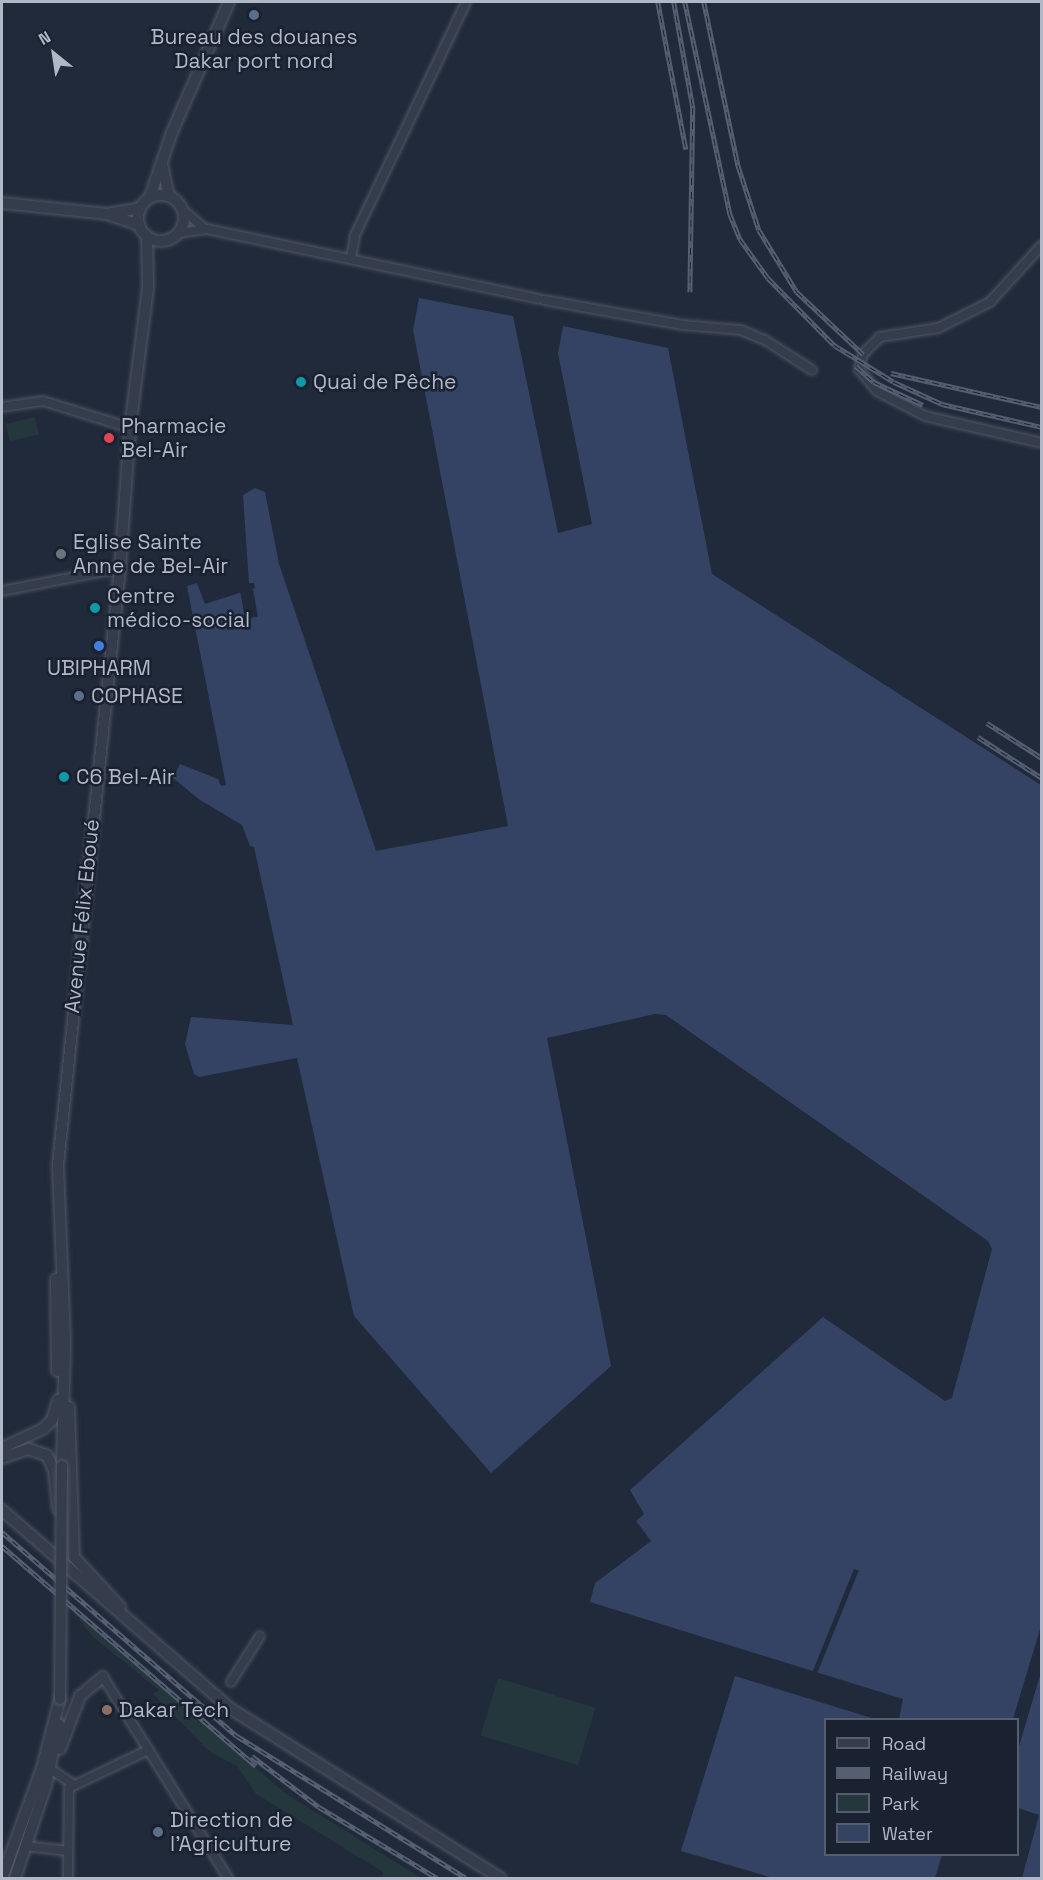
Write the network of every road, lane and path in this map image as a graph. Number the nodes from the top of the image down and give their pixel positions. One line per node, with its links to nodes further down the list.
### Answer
1 (229, 2): 3 (street)
2 (466, 2): 16 (street)
3 (162, 164): 4 (street); 5 (street)
4 (169, 196): 5 (street); 8 (street)
5 (150, 198): 7 (street)
6 (2, 202): 9 (street)
7 (140, 208): 9 (street); 10 (street)
8 (183, 210): 11 (street); 12 (street)
9 (107, 214): 10 (street)
10 (139, 225): 13 (street)
11 (207, 229): 12 (street); 16 (street)
12 (179, 233): 14 (street)
13 (147, 236): 14 (street); 17 (street)
14 (163, 241): 17 (street)
15 (1041, 245): 21 (street)
16 (351, 258): 18 (street)
17 (149, 266): 20 (street, Avenue Félix Eboué)
18 (812, 370)
19 (2, 407): 20 (street)
20 (130, 428): 22 (street, Avenue Félix Eboué)
21 (1041, 443)
22 (120, 568): 23 (street); 24 (street, Avenue Félix Eboué)
23 (2, 591)
24 (59, 1245): 25 (street, Avenue Félix Eboué); 26 (street, Avenue Félix Eboué)
25 (65, 1341): 28 (street, Avenue Félix Eboué); 34 (street)
26 (58, 1400): 27 (street); 28 (street, Avenue Félix Eboué)
27 (42, 1430): 28 (street); 29 (street); 30 (street)
28 (61, 1436): 32 (street, Avenue Félix Eboué)
29 (2, 1448)
30 (38, 1449): 31 (street); 32 (street)
31 (2, 1458)
32 (58, 1469): 40 (street, Avenue Félix Eboué, bridge)
33 (2, 1510): 35 (street)
34 (74, 1557): 35 (street); 36 (street)
35 (66, 1569): 36 (street)
36 (144, 1635): 51 (street)
37 (260, 1636): 39 (street)
38 (103, 1677): 41 (street); 42 (street)
39 (231, 1682)
40 (55, 1729): 44 (street); 47 (street)
41 (148, 1750): 43 (street); 50 (street)
42 (52, 1770): 43 (street); 44 (street)
43 (73, 1784): 46 (street)
44 (46, 1785): 45 (street)
45 (26, 1846): 46 (street); 48 (street)
46 (68, 1851): 49 (street)
47 (2, 1878)
48 (15, 1878)
49 (68, 1878)
50 (228, 1878)
51 (501, 1878)

